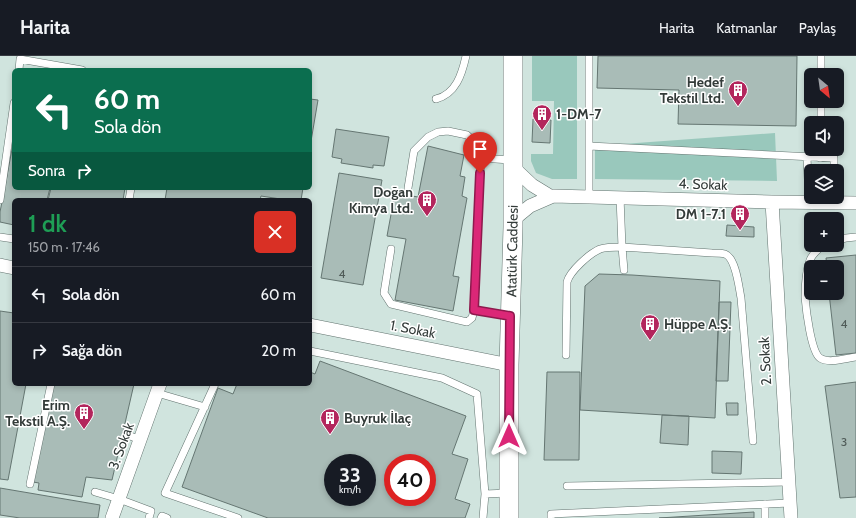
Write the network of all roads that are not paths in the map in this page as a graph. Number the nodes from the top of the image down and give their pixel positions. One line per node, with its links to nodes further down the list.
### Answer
1 (466, 56): 8 (lane)
2 (513, 56): 14 (street, Atatürk Caddesi)
3 (589, 56): 10 (lane)
4 (822, 56): 7 (lane)
5 (19, 68): 6 (lane)
6 (71, 68)
7 (821, 68)
8 (436, 99)
9 (12, 117): 21 (lane)
10 (589, 146): 11 (lane); 19 (lane)
11 (808, 157): 13 (lane); 15 (lane)
12 (481, 158): 14 (lane); 17 (lane); 37 (lane)
13 (820, 158): 16 (lane)
14 (514, 164): 18 (street); 26 (street, Atatürk Caddesi)
15 (808, 164)
16 (834, 164)
17 (408, 188)
18 (550, 196): 19 (street, 4. Sokak); 26 (street)
19 (589, 196): 20 (street, 4. Sokak)
20 (620, 198): 23 (street, 4. Sokak); 31 (lane)
21 (0, 200)
22 (844, 201): 25 (street, 4. Sokak)
23 (772, 202): 24 (street, 4. Sokak); 49 (street, 2. Sokak)
24 (804, 202)
25 (856, 203)
26 (513, 220): 38 (street, Atatürk Caddesi)
27 (0, 237): 30 (lane)
28 (856, 237): 29 (lane)
29 (844, 238)
30 (12, 239)
31 (622, 247): 36 (lane); 41 (lane); 48 (lane)
32 (391, 249): 37 (lane)
33 (815, 252): 42 (lane)
34 (0, 265): 35 (street)
35 (12, 268)
36 (624, 270)
37 (474, 310): 38 (lane)
38 (510, 316): 43 (street, Atatürk Caddesi)
39 (312, 325): 43 (street, 1. Sokak)
40 (312, 351): 54 (lane)
41 (566, 355)
42 (856, 357)
43 (509, 365): 53 (street, Atatürk Caddesi)
44 (51, 386): 50 (lane)
45 (215, 386): 47 (lane)
46 (159, 388): 47 (lane); 55 (street, 3. Sokak)
47 (205, 406): 62 (lane)
48 (753, 441)
49 (788, 482): 51 (lane); 56 (street, 2. Sokak)
50 (30, 484)
51 (567, 486)
52 (95, 492): 55 (lane)
53 (509, 493): 54 (lane); 64 (street, Atatürk Caddesi)
54 (485, 494): 63 (lane)
55 (119, 499): 58 (street, 3. Sokak); 59 (lane)
56 (790, 503): 57 (lane); 67 (street, 2. Sokak)
57 (765, 504): 65 (lane); 66 (lane)
58 (112, 518)
59 (149, 518)
60 (161, 518): 61 (lane)
61 (167, 518)
62 (238, 518)
63 (483, 518)
64 (509, 518)
65 (551, 518)
66 (765, 518)
67 (791, 518)

